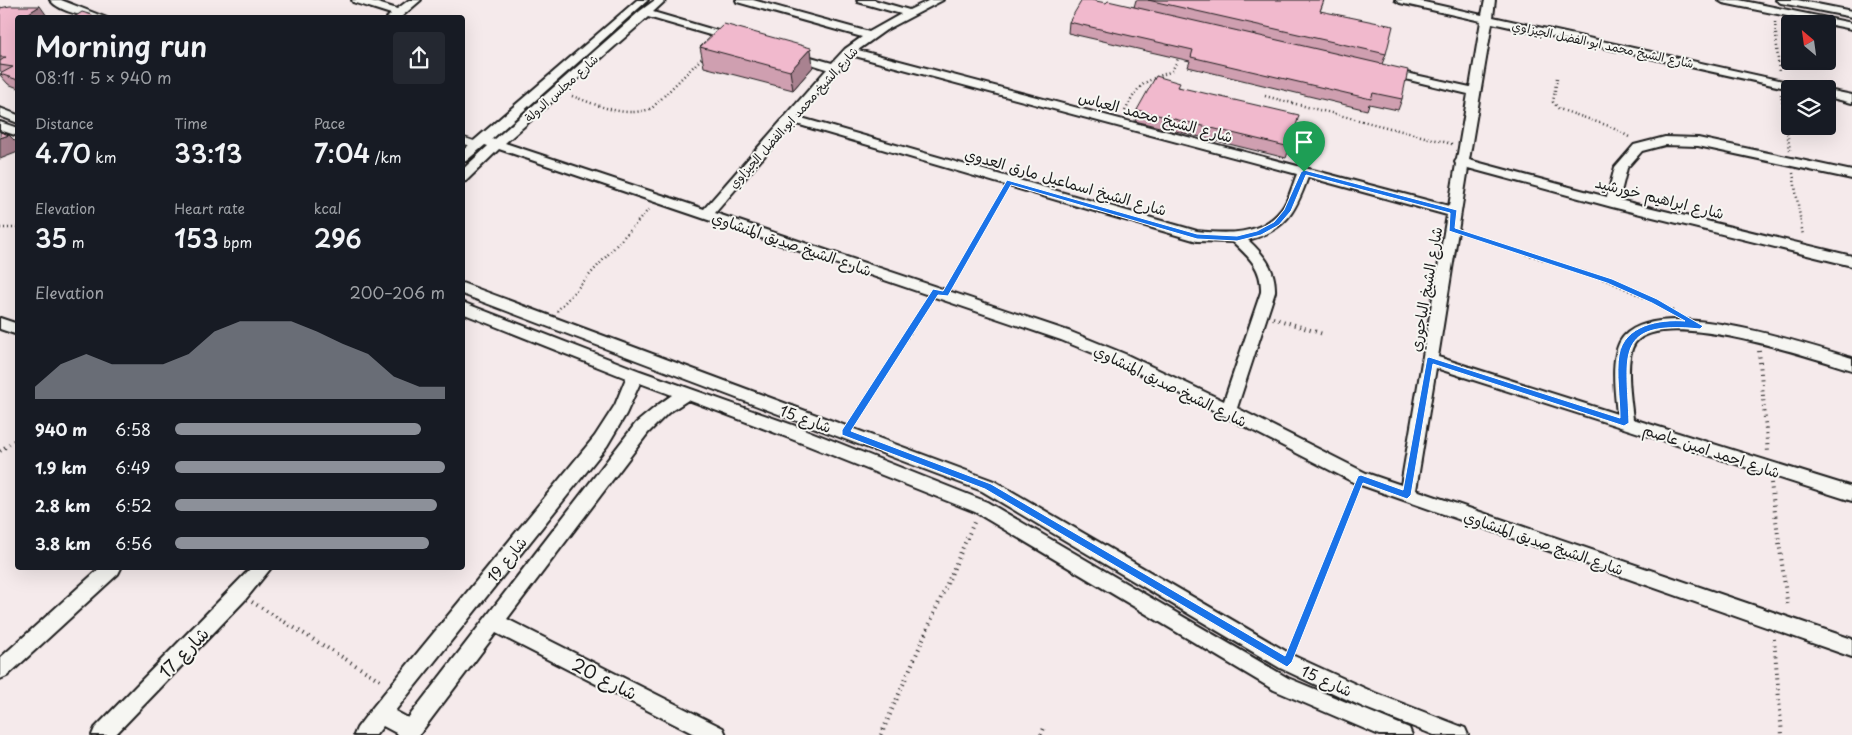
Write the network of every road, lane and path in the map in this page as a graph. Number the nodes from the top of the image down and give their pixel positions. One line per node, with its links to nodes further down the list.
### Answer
1 (54, 0): 17 (street)
2 (357, 0): 18 (street)
3 (416, 0): 18 (street)
4 (643, 0): 14 (street, شارع مجلس الدولة)
5 (661, 0): 19 (street, شارع مجلس الدولة)
6 (741, 0): 22 (street)
7 (862, 0): 15 (street)
8 (938, 0): 15 (street, شارع الشيخ محمد ابو الفضل الجيزاوي)
9 (1400, 0): 20 (street, شارع الشيخ محمد ابو الفضل الجيزاوي)
10 (1490, 0): 20 (street, شارع الشيخ الباجوري)
11 (1723, 0): 13 (street)
12 (1780, 0): 16 (street)
13 (1774, 10): 21 (street); 31 (path)
14 (626, 14): 19 (street); 44 (street, شارع مجلس الدولة)
15 (911, 14): 22 (street, شارع الشيخ محمد ابو الفضل الجيزاوي)
16 (1852, 14)
17 (93, 15)
18 (395, 15)
19 (642, 16): 23 (street); 32 (street, شارع مجلس الدولة)
20 (1486, 19): 31 (street, شارع الشيخ محمد ابو الفضل الجيزاوي); 33 (street, شارع الشيخ الباجوري)
21 (1852, 26)
22 (869, 35): 27 (street, شارع الشيخ محمد ابو الفضل الجيزاوي)
23 (724, 36): 24 (street); 32 (path)
24 (742, 41)
25 (1182, 51): 40 (path)
26 (779, 52): 28 (street)
27 (849, 52): 28 (street, شارع الشيخ محمد ابو الفضل الجيزاوي); 40 (street, شارع الشيخ محمد العباس)
28 (834, 67): 39 (street, شارع الشيخ محمد ابو الفضل الجيزاوي)
29 (1378, 70): 33 (street)
30 (1557, 78): 46 (path)
31 (1779, 83)
32 (557, 91): 44 (street, شارع مجلس الدولة)
33 (1474, 92): 45 (street, شارع الشيخ الباجوري)
34 (1265, 96): 45 (path)
35 (1836, 96): 36 (street)
36 (1852, 99)
37 (0, 112): 38 (street)
38 (15, 118)
39 (790, 118): 52 (street, شارع الشيخ اسماعيل مارق العدوي); 56 (street, شارع الشيخ محمد ابو الفضل الجيزاوي)
40 (1118, 123): 49 (street, شارع الشيخ محمد العباس)
41 (0, 126): 42 (street)
42 (15, 131)
43 (465, 140): 44 (lane)
44 (486, 143): 47 (street, شارع مجلس الدولة); 50 (street, شارع مجلس الدولة); 53 (street, شارع الشيخ صديق المنشاوي)
45 (1465, 148): 48 (street, شارع الشيخ الباجوري)
46 (1638, 148): 51 (street); 54 (street)
47 (465, 156)
48 (1461, 162): 54 (street, شارع ابراهيم خورشيد); 55 (street, شارع الشيخ الباجوري)
49 (1304, 172): 55 (street, شارع الشيخ محمد العباس); 60 (street, شارع الشيخ اسماعيل مارق العدوي)
50 (465, 174)
51 (1852, 175)
52 (1010, 182): 60 (street, شارع الشيخ اسماعيل مارق العدوي); 63 (path)
53 (659, 198): 56 (street, شارع الشيخ صديق المنشاوي); 66 (path)
54 (1612, 203): 61 (street, شارع ابراهيم خورشيد)
55 (1454, 212): 59 (street, شارع الشيخ الباجوري)
56 (707, 214): 63 (street, شارع الشيخ صديق المنشاوي)
57 (0, 228): 58 (path)
58 (15, 228)
59 (1451, 229): 68 (path); 71 (street, شارع الشيخ الباجوري)
60 (1237, 238): 65 (street)
61 (1852, 261)
62 (465, 289): 66 (street, شارع 15)
63 (941, 293): 75 (street, شارع الشيخ صديق المنشاوي); 78 (path)
64 (465, 308): 73 (street, شارع 15)
65 (1261, 314): 70 (path); 75 (street)
66 (549, 321): 76 (street, شارع 15)
67 (0, 323): 69 (street)
68 (1700, 326): 72 (street); 77 (street)
69 (15, 329)
70 (1323, 334)
71 (1429, 360): 77 (street, شارع احمد امين عاصم); 84 (street, شارع الشيخ الباجوري)
72 (1852, 364)
73 (635, 375): 74 (street, شارع 15); 94 (street, شارع 19)
74 (687, 393): 79 (street, شارع 15); 90 (street, شارع 19)
75 (1228, 411): 82 (street, شارع الشيخ صديق المنشاوي)
76 (804, 418): 78 (street, شارع 15); 79 (street)
77 (1624, 423): 83 (street, شارع احمد امين عاصم)
78 (845, 432): 92 (street, شارع 15)
79 (796, 433): 85 (street, شارع 15)
80 (15, 440): 81 (path)
81 (0, 451)
82 (1361, 478): 84 (street, شارع الشيخ صديق المنشاوي); 92 (path)
83 (1852, 494)
84 (1407, 495): 89 (street, شارع الشيخ صديق المنشاوي)
85 (981, 507): 101 (path); 103 (street, شارع 15)
86 (110, 570): 93 (street)
87 (260, 570): 88 (street, شارع 17)
88 (239, 594): 94 (path); 98 (street, شارع 17)
89 (1772, 620): 91 (street, شارع الشيخ صديق المنشاوي); 105 (path)
90 (494, 622): 97 (street, شارع 19); 100 (street, شارع 20)
91 (1852, 648)
92 (1287, 662): 104 (street, شارع 15)
93 (0, 670)
94 (399, 692): 95 (street, شارع 19)
95 (380, 714): 97 (street); 99 (street, شارع 19)
96 (1044, 728): 102 (path)
97 (409, 732)
98 (102, 735)
99 (364, 735)
100 (716, 735)
101 (881, 735)
102 (1041, 735)
103 (1402, 735)
104 (1458, 735)
105 (1782, 735)

